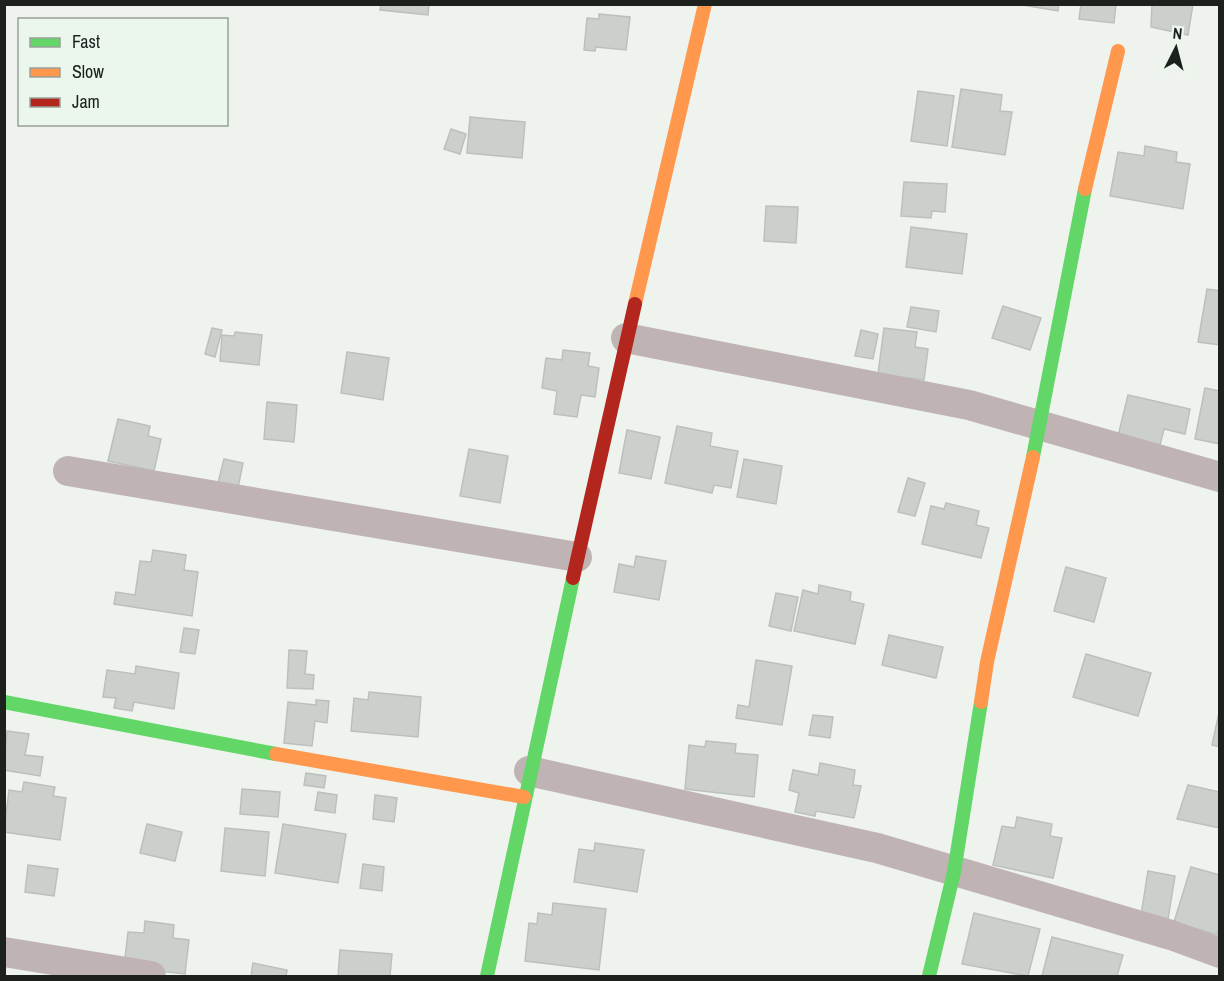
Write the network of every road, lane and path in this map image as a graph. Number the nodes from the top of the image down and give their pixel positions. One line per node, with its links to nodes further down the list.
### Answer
1 (705, 4): 3 (street)
2 (1118, 51): 4 (street)
3 (626, 338): 4 (street); 7 (street)
4 (1040, 426): 6 (street); 10 (street)
5 (68, 471): 7 (street)
6 (1220, 477)
7 (577, 557): 9 (street)
8 (4, 702): 9 (street)
9 (526, 784): 10 (street); 14 (street)
10 (954, 872): 12 (street); 15 (street)
11 (4, 952): 13 (street)
12 (1220, 953)
13 (151, 976)
14 (487, 976)
15 (929, 976)

